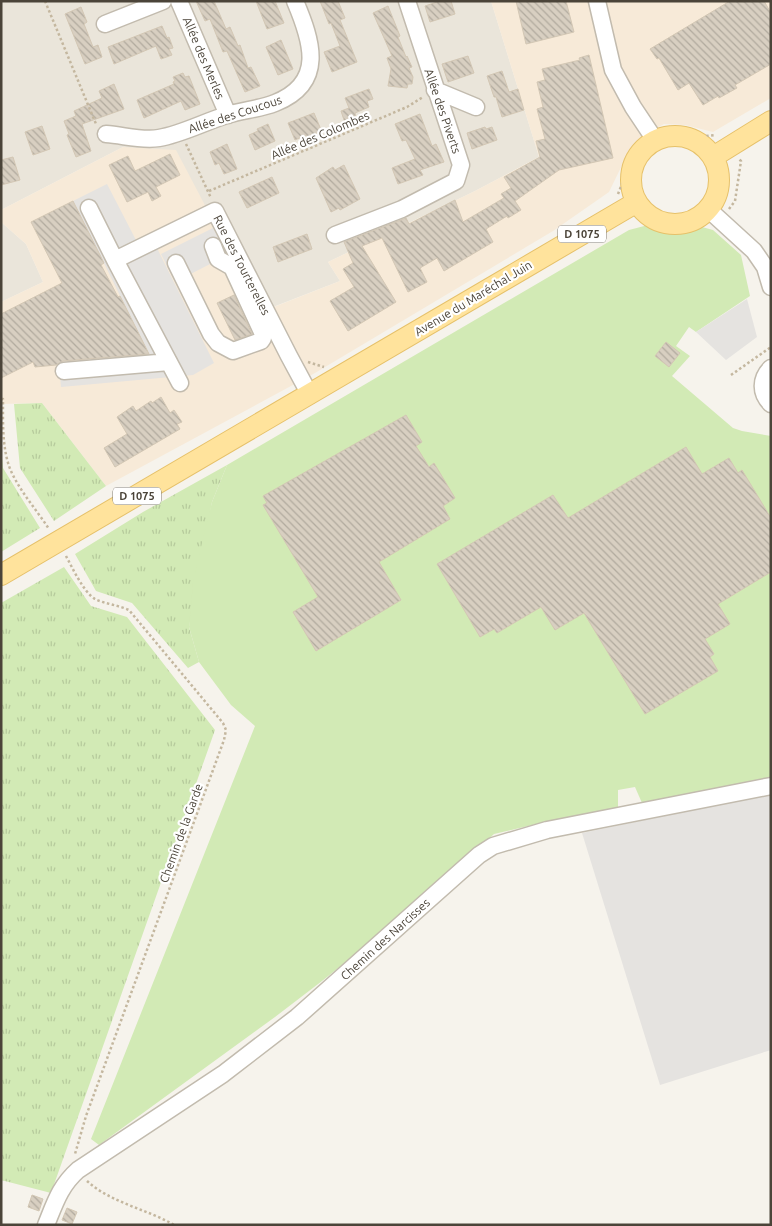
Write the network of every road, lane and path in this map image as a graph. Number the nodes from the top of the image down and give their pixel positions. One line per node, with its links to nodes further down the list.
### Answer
1 (45, 1): 13 (path)
2 (163, 1): 7 (street)
3 (179, 1): 10 (street, Allée des Merles)
4 (295, 1): 10 (street, Allée des Coucous)
5 (407, 1): 8 (street, Allée des Piverts)
6 (597, 1): 14 (street)
7 (105, 24)
8 (435, 90): 9 (street); 18 (path, Allée des Colombes); 24 (street, Allée des Piverts)
9 (476, 107)
10 (228, 115): 12 (street, Allée des Coucous)
11 (771, 121): 15 (main road)
12 (180, 132): 13 (street, Allée des Coucous); 18 (path, Rue des Tourterelles)
13 (106, 134)
14 (664, 136): 15 (path); 17 (main road); 20 (main road)
15 (731, 146): 17 (main road); 23 (path)
16 (635, 151): 19 (path)
17 (713, 157): 23 (main road)
18 (209, 191): 22 (path, Rue des Tourterelles)
19 (618, 195)
20 (637, 202): 23 (main road); 35 (main road, Avenue du Maréchal Juin / D 1075)
21 (89, 208): 26 (street)
22 (215, 211): 26 (street); 35 (street, Rue des Tourterelles)
23 (714, 214): 28 (street)
24 (335, 235)
25 (213, 246): 27 (street)
26 (115, 260): 30 (street)
27 (176, 263)
28 (771, 287)
29 (771, 347): 33 (path)
30 (169, 362): 32 (street); 34 (street)
31 (771, 368): 37 (street)
32 (64, 371)
33 (731, 374)
34 (180, 383)
35 (310, 395): 40 (main road, D 1075)
36 (2, 399): 38 (path)
37 (771, 404)
38 (49, 529)
39 (66, 556): 42 (path, Chemin de la Garde)
40 (1, 576)
41 (771, 786): 42 (street, Chemin des Narcisses)
42 (78, 1170): 43 (street, Chemin des Narcisses); 44 (path)
43 (46, 1225)
44 (174, 1225)

